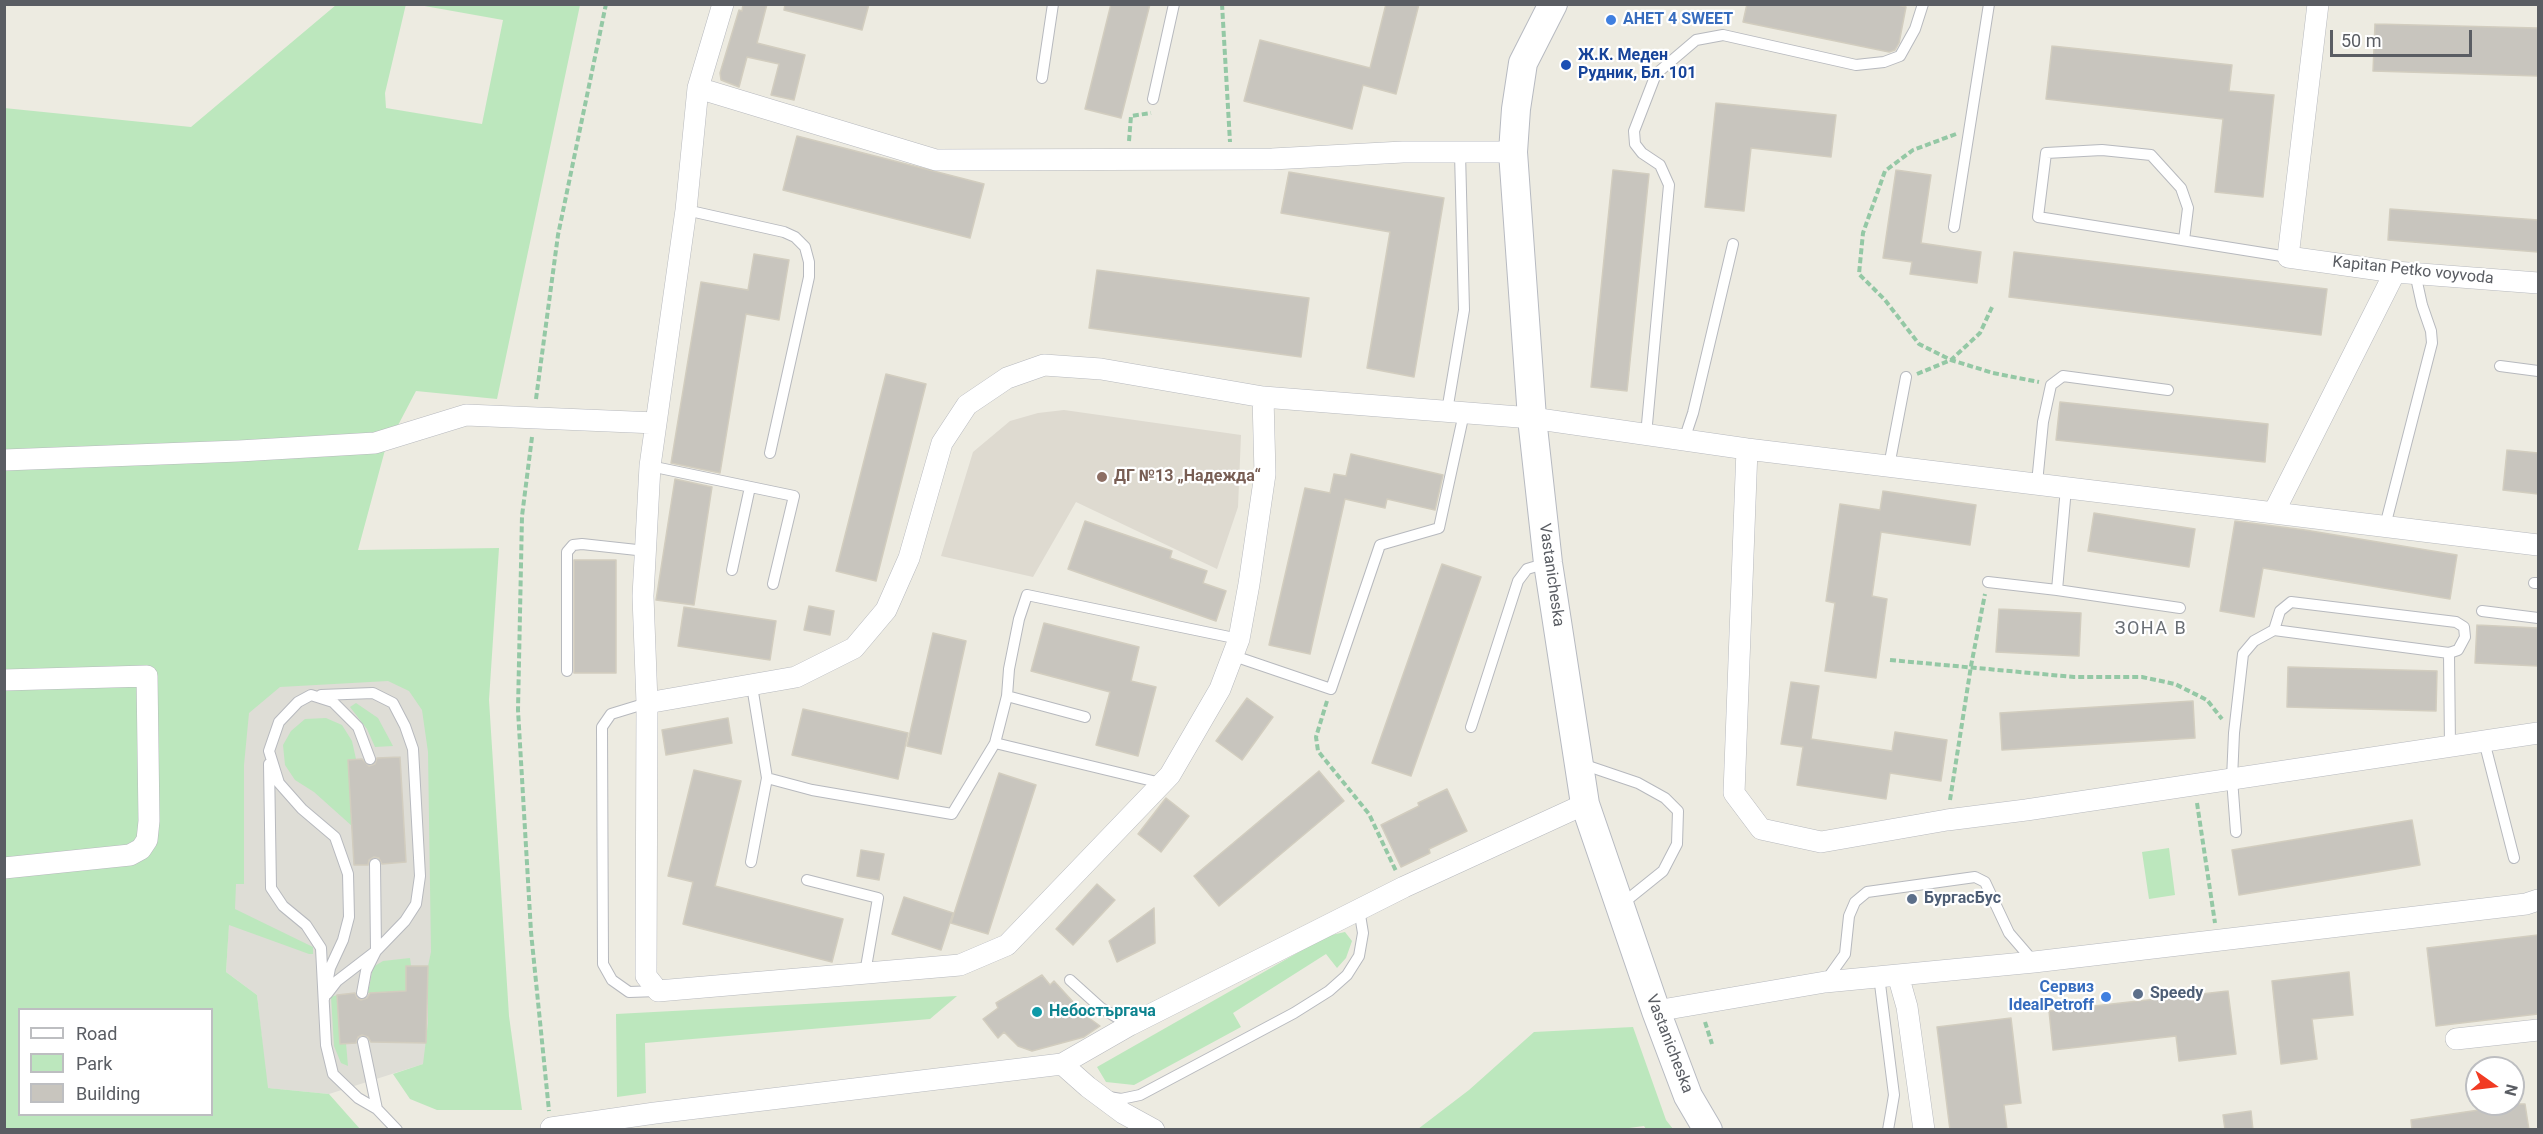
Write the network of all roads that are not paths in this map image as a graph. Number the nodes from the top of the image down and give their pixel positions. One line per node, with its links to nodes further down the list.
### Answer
1 (723, 4): 9 (street)
2 (1053, 4): 8 (lane)
3 (1174, 4): 10 (lane)
4 (1553, 4): 11 (main road, Vastanicheska)
5 (1923, 4): 28 (lane)
6 (1989, 4): 14 (lane)
7 (2318, 4): 17 (street)
8 (1042, 78)
9 (698, 88): 12 (street); 13 (street)
10 (1153, 99)
11 (1513, 152): 12 (street); 26 (main road, Vastanicheska)
12 (1460, 153): 25 (lane)
13 (686, 210): 27 (street); 31 (lane)
14 (1954, 227)
15 (2184, 240): 15 (lane); 17 (lane)
16 (1733, 244): 29 (lane)
17 (2288, 257): 18 (street, Kapitan Petko voyvoda)
18 (2405, 273): 19 (street, Kapitan Petko voyvoda); 38 (street); 39 (lane)
19 (2538, 283)
20 (2500, 366): 21 (lane)
21 (2538, 371)
22 (1906, 377): 34 (lane)
23 (2168, 390): 35 (lane)
24 (1263, 397): 25 (street); 51 (street); 55 (street)
25 (1456, 412): 26 (street); 51 (lane)
26 (1532, 418): 28 (street); 42 (main road, Vastanicheska)
27 (656, 423): 32 (street); 33 (street)
28 (1646, 435): 29 (street)
29 (1684, 440): 30 (street)
30 (1747, 449): 34 (street); 69 (street)
31 (770, 453)
32 (4, 460)
33 (650, 466): 36 (lane); 41 (street)
34 (1889, 466): 35 (street)
35 (2037, 483): 37 (street)
36 (750, 487): 43 (lane); 45 (lane)
37 (2066, 488): 38 (street); 46 (lane)
38 (2274, 512): 39 (street)
39 (2385, 526): 40 (street)
40 (2538, 545)
41 (645, 551): 53 (lane); 58 (street)
42 (1548, 563): 60 (lane); 67 (main road, Vastanicheska)
43 (732, 570)
44 (1988, 582): 46 (lane)
45 (773, 584)
46 (2057, 590): 47 (lane)
47 (2180, 608)
48 (2482, 611): 49 (lane)
49 (2538, 618)
50 (2274, 630): 52 (lane); 52 (lane); 69 (lane)
51 (1236, 648): 57 (lane); 70 (street)
52 (2449, 653): 64 (lane)
53 (567, 671)
54 (4, 680): 76 (street)
55 (752, 687): 58 (street); 68 (lane)
56 (311, 695): 65 (lane); 66 (lane); 81 (lane)
57 (1007, 696): 59 (lane); 63 (lane)
58 (647, 703): 87 (street); 87 (lane)
59 (1085, 717)
60 (1471, 727)
61 (2538, 733): 62 (street)
62 (2484, 741): 64 (street); 73 (lane)
63 (995, 743): 68 (lane); 70 (lane)
64 (2450, 747): 69 (street)
65 (269, 751): 89 (lane); 89 (lane)
66 (370, 759)
67 (1579, 763): 71 (main road, Vastanicheska); 79 (lane)
68 (767, 778): 74 (lane)
69 (2232, 778): 72 (lane)
70 (1161, 783): 83 (street)
71 (1585, 804): 79 (main road, Vastanicheska); 80 (street)
72 (2236, 832)
73 (2514, 858)
74 (751, 862)
75 (375, 864): 81 (lane)
76 (4, 868)
77 (807, 880): 83 (lane)
78 (2538, 900): 82 (street)
79 (1620, 906): 90 (main road, Vastanicheska)
80 (1359, 909): 91 (street); 96 (lane)
81 (376, 951): 88 (lane); 89 (lane)
82 (2034, 962): 84 (street); 86 (lane)
83 (865, 973): 87 (street)
84 (1889, 976): 86 (street); 102 (lane); 103 (street)
85 (1070, 980): 91 (lane)
86 (1824, 982): 90 (street)
87 (658, 991)
88 (362, 993)
89 (324, 999): 97 (lane)
90 (1656, 1011): 101 (main road, Vastanicheska)
91 (1130, 1025): 95 (street)
92 (2538, 1030): 93 (street)
93 (2456, 1039)
94 (363, 1042): 97 (lane)
95 (1062, 1064): 96 (street); 98 (street)
96 (1100, 1096): 100 (street)
97 (377, 1109): 99 (lane)
98 (546, 1129)
99 (397, 1130)
100 (1154, 1130)
101 (1708, 1130)
102 (1888, 1130)
103 (1924, 1130)

